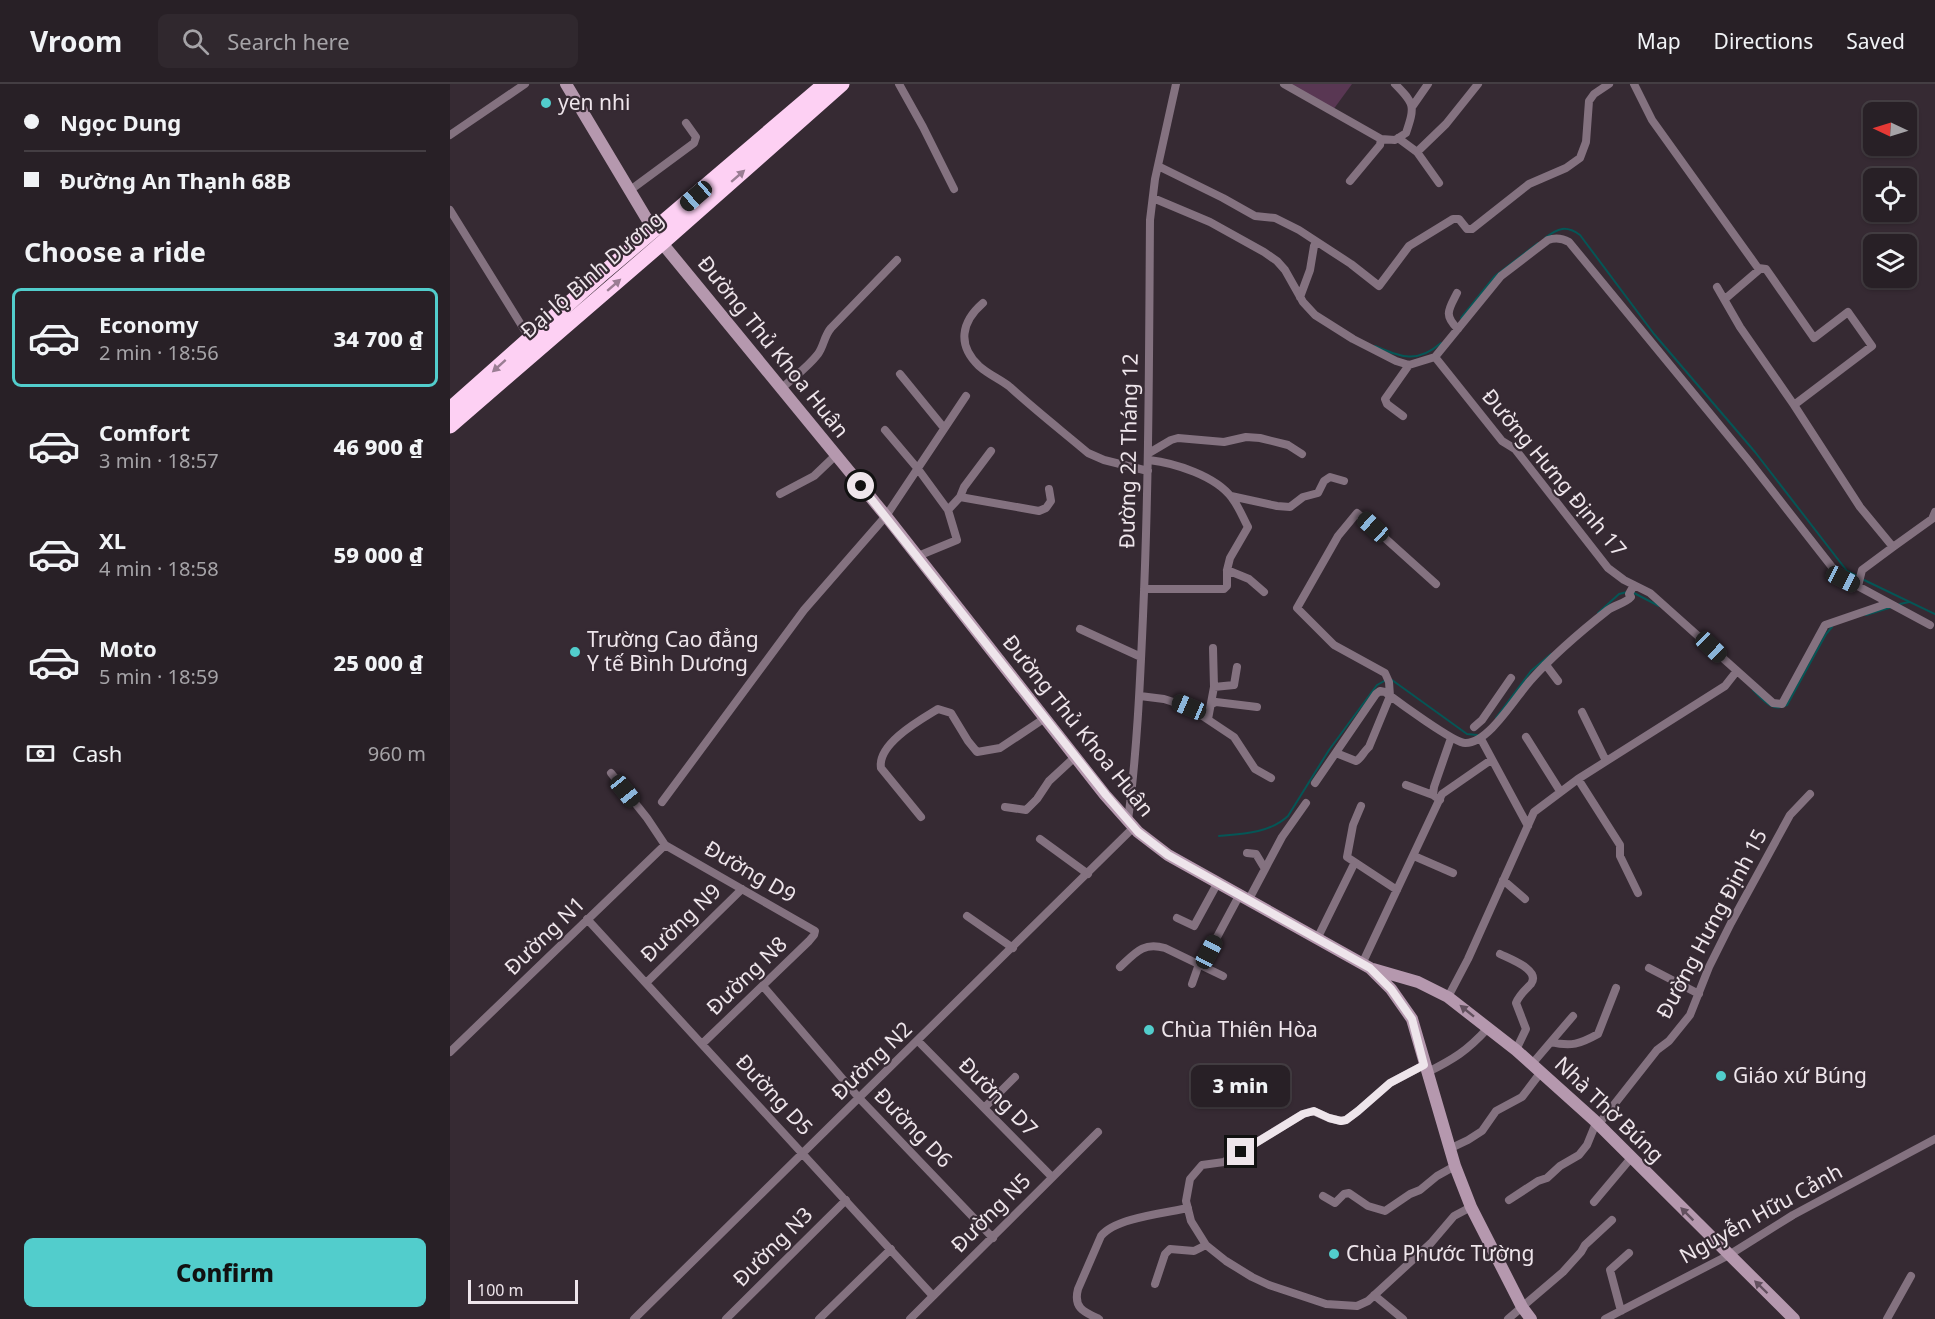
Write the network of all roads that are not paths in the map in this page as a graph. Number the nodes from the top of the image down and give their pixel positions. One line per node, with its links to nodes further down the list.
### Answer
1 (525, 84): 15 (street)
2 (566, 84): 23 (main road, Đường Thủ Khoa Huân)
3 (825, 84): 26 (highway, Đại lộ Bình Dương)
4 (842, 84): 26 (highway, Đại lộ Bình Dương, one-way to 4)
5 (899, 84): 22 (street)
6 (1176, 84): 19 (street, Đường 22 Tháng 12)
7 (1284, 84): 17 (street)
8 (1395, 84): 13 (street)
9 (1428, 84): 13 (street)
10 (1478, 84): 18 (street)
11 (1609, 84): 19 (street)
12 (1634, 84): 29 (street)
13 (1412, 107): 16 (street)
14 (686, 123): 23 (street)
15 (450, 135)
16 (1398, 138): 17 (street); 18 (street)
17 (1382, 139): 20 (street)
18 (1417, 152): 21 (street)
19 (1158, 166): 24 (street, Đường 22 Tháng 12)
20 (1350, 181)
21 (1439, 183)
22 (954, 189)
23 (629, 191): 26 (main road, Đường Thủ Khoa Huân)
24 (1153, 198): 32 (street); 51 (street, Đường 22 Tháng 12)
25 (450, 210): 36 (street)
26 (658, 237): 36 (highway, Đại lộ Bình Dương); 40 (main road, Đường Thủ Khoa Huân); 45 (highway, Đại lộ Bình Dương, one-way to 26)
27 (1314, 246): 32 (street)
28 (897, 260): 40 (street)
29 (1760, 269): 33 (street); 42 (street)
30 (1717, 287): 33 (street)
31 (1457, 293): 35 (street)
32 (1300, 297): 38 (street)
33 (1725, 299): 42 (street)
34 (983, 303): 53 (street)
35 (1455, 326): 37 (street); 66 (street)
36 (530, 339): 43 (highway, Đại lộ Bình Dương, one-way to 43)
37 (1435, 357): 38 (street); 67 (street, Đường Hưng Định 17)
38 (1409, 364): 44 (street)
39 (900, 374): 46 (street)
40 (782, 388): 50 (main road, Đường Thủ Khoa Huân)
41 (966, 396): 46 (street)
42 (1794, 405): 62 (street)
43 (450, 409)
44 (1402, 416)
45 (450, 426)
46 (944, 428): 52 (street)
47 (885, 430): 52 (street)
48 (991, 451): 58 (street)
49 (1302, 454): 51 (street)
50 (836, 455): 56 (street); 61 (main road, Đường Thủ Khoa Huân)
51 (1149, 456): 53 (street, Đường 22 Tháng 12); 57 (street)
52 (918, 469): 59 (street); 61 (street)
53 (1148, 471): 68 (street, Đường 22 Tháng 12)
54 (1344, 482): 57 (street)
55 (1049, 489): 58 (street)
56 (780, 494)
57 (1231, 496): 64 (street)
58 (960, 497): 59 (street)
59 (948, 510): 63 (street)
60 (1935, 512): 62 (street)
61 (886, 516): 63 (main road, Đường Thủ Khoa Huân); 105 (street)
62 (1893, 547): 66 (street)
63 (918, 556): 86 (main road, Đường Thủ Khoa Huân)
64 (1227, 570): 68 (street); 69 (street)
65 (1436, 584): 82 (street)
66 (1859, 584): 70 (street)
67 (1634, 585): 75 (street); 77 (street, Đường Hưng Định 17)
68 (1144, 589): 74 (street, Đường 22 Tháng 12)
69 (1264, 592)
70 (1889, 603): 71 (street); 77 (street, Đường Hưng Định 17)
71 (1930, 625)
72 (1080, 629): 74 (street)
73 (1213, 648): 80 (street)
74 (1141, 657): 81 (street, Đường 22 Tháng 12)
75 (1546, 665): 79 (street); 88 (street)
76 (1237, 667): 80 (street)
77 (1736, 672): 96 (street)
78 (1511, 678): 88 (street)
79 (1558, 681)
80 (1214, 687): 83 (street)
81 (1140, 696): 87 (street); 110 (street, Đường 22 Tháng 12)
82 (1390, 696): 91 (street); 93 (street); 93 (street)
83 (1212, 704): 84 (street); 87 (street)
84 (1257, 706)
85 (1582, 712): 96 (street)
86 (1045, 718): 94 (main road, Đường Thủ Khoa Huân); 109 (street)
87 (1208, 719): 98 (street)
88 (1487, 726): 89 (street); 92 (street)
89 (1474, 728)
90 (1526, 737): 102 (street)
91 (1451, 738): 92 (street); 104 (street)
92 (1481, 739): 95 (street)
93 (1336, 753): 100 (street)
94 (1075, 757): 108 (street); 110 (main road, Đường Thủ Khoa Huân)
95 (1491, 760): 104 (street); 111 (street)
96 (1606, 760): 99 (street)
97 (611, 773): 113 (street)
98 (1271, 778)
99 (1578, 779): 102 (street); 124 (street)
100 (1315, 783)
101 (1406, 785): 104 (street)
102 (1560, 791): 111 (street)
103 (1810, 794): 143 (street, Đường Hưng Định 15)
104 (1436, 798): 115 (street)
105 (662, 802)
106 (1306, 803): 117 (street)
107 (1361, 806): 116 (street)
108 (1005, 807)
109 (921, 817)
110 (1131, 824): 119 (street, Đường N2); 121 (main road, Đường Thủ Khoa Huân)
111 (1528, 826): 120 (street)
112 (1040, 839): 119 (street)
113 (665, 845): 122 (street, Đường D9); 129 (street, Đường N1)
114 (1246, 853): 117 (street)
115 (1414, 856): 118 (street); 123 (street)
116 (1354, 864): 123 (street); 131 (street)
117 (1265, 869): 125 (street)
118 (1454, 873)
119 (1088, 874): 132 (street, Đường N2)
120 (1503, 880): 126 (street); 144 (street)
121 (1217, 884): 125 (main road, Đường Thủ Khoa Huân); 128 (street)
122 (742, 889): 130 (street, Đường D9); 139 (street, Đường N9)
123 (1397, 890): 135 (street)
124 (1638, 893)
125 (1243, 899): 131 (main road, Đường Thủ Khoa Huân); 134 (street)
126 (1525, 899)
127 (967, 916): 132 (street)
128 (1177, 918)
129 (587, 919): 139 (street, Đường D5); 151 (street, Đường N1)
130 (815, 933): 141 (street, Đường N8)
131 (1317, 939): 135 (main road, Đường Thủ Khoa Huân)
132 (1012, 948): 147 (street, Đường N2)
133 (1500, 954): 150 (street)
134 (1199, 964): 136 (street); 138 (street); 140 (street)
135 (1366, 966): 144 (main road, Nhà Thờ Búng); 153 (main road, Đường Thủ Khoa Huân)
136 (1120, 967)
137 (1649, 968): 143 (street)
138 (1223, 976)
139 (646, 983): 149 (street, Đường D5)
140 (1192, 984)
141 (762, 986): 149 (street, Đường N8); 155 (street, Đường D6)
142 (1616, 988): 148 (street)
143 (1699, 994): 157 (street, Đường Hưng Định 15)
144 (1448, 997): 146 (main road, Nhà Thờ Búng, one-way to 144)
145 (1573, 1016): 148 (street)
146 (1488, 1028): 150 (main road, Nhà Thờ Búng); 153 (street)
147 (918, 1041): 155 (street, Đường N2); 156 (street, Đường D7)
148 (1551, 1042): 152 (street)
149 (702, 1044): 161 (street, Đường D5)
150 (1516, 1050): 152 (main road, Nhà Thờ Búng)
151 (450, 1052)
152 (1537, 1068): 157 (main road, Nhà Thờ Búng); 160 (street)
153 (1425, 1069): 160 (main road, Đường Thủ Khoa Huân); 170 (street)
154 (1015, 1077): 156 (street)
155 (859, 1098): 161 (street, Đường N2); 172 (street, Đường D6)
156 (984, 1108): 164 (street, Đường D7)
157 (1597, 1124): 162 (main road, Nhà Thờ Búng); 167 (street, Đường Hưng Định 15)
158 (1098, 1132): 164 (street, Đường N5)
159 (1935, 1139): 176 (street, Nguyễn Hữu Cảnh)
160 (1449, 1149): 163 (main road, Đường Thủ Khoa Huân)
161 (803, 1154): 166 (street, Đường D5); 183 (street, Đường N2)
162 (1631, 1158): 168 (street); 176 (main road, Nhà Thờ Búng, one-way to 162)
163 (1455, 1166): 165 (street); 169 (main road, Đường Thủ Khoa Huân)
164 (1053, 1177): 172 (street, Đường N5)
165 (1323, 1196)
166 (846, 1200): 174 (street, Đường D5); 184 (street, Đường N3)
167 (1509, 1200)
168 (1594, 1202)
169 (1471, 1207): 179 (street); 181 (main road, Đường Thủ Khoa Huân)
170 (1188, 1208): 173 (street); 187 (street)
171 (1612, 1220): 181 (street)
172 (993, 1238): 180 (street, Đường N5)
173 (1206, 1245): 178 (street); 179 (street)
174 (891, 1250): 180 (street, Đường D5); 185 (street)
175 (1629, 1253): 182 (street)
176 (1729, 1255): 182 (street, Nguyễn Hữu Cảnh); 192 (main road, Nhà Thờ Búng, one-way to 176)
177 (1911, 1276): 193 (street)
178 (1155, 1284)
179 (1374, 1295): 188 (street)
180 (933, 1296): 186 (street, Đường N5)
181 (1522, 1307): 189 (street); 190 (main road, Đường Thủ Khoa Huân)
182 (1622, 1311): 191 (street, Nguyễn Hữu Cảnh)
183 (634, 1319)
184 (726, 1319)
185 (819, 1319)
186 (910, 1319)
187 (1099, 1319)
188 (1403, 1319)
189 (1508, 1319)
190 (1531, 1319)
191 (1605, 1319)
192 (1794, 1319)
193 (1887, 1319)

